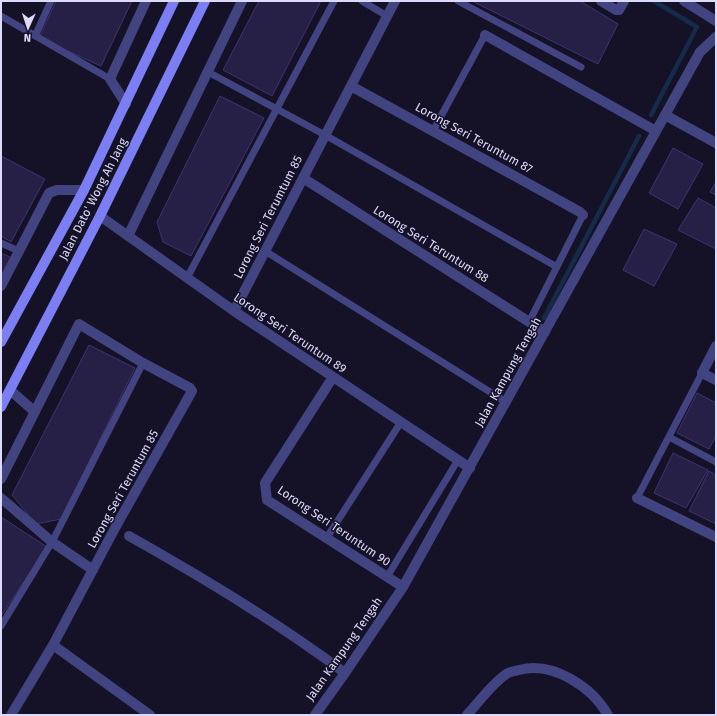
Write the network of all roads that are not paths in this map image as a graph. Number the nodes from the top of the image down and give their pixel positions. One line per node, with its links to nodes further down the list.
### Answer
1 (51, 1): 17 (lane)
2 (146, 1): 21 (street)
3 (174, 1): 23 (main road, Jalan Dato' Wong Ah Jang)
4 (205, 1): 33 (main road, Jalan Dato' Wong Ah Jang)
5 (242, 1): 20 (street)
6 (334, 1): 24 (lane)
7 (362, 1): 14 (lane)
8 (395, 1): 14 (street)
9 (458, 1): 19 (lane)
10 (601, 1): 11 (street)
11 (624, 1)
12 (684, 1): 15 (street)
13 (1, 16): 17 (lane)
14 (387, 16): 22 (street)
15 (716, 21)
16 (485, 35): 26 (lane); 27 (street)
17 (34, 36): 21 (lane)
18 (716, 37): 25 (street, Jalan Kampung Tengah)
19 (581, 67)
20 (208, 72): 24 (lane); 34 (street)
21 (110, 79): 23 (street)
22 (351, 86): 26 (street, Lorong Seri Teruntum 87); 28 (street)
23 (126, 104): 31 (main road, Jalan Dato' Wong Ah Jang)
24 (276, 109): 28 (lane); 39 (lane)
25 (665, 115): 27 (street, Jalan Kampung Tengah); 29 (street)
26 (433, 131): 32 (street, Lorong Seri Teruntum 87)
27 (656, 131): 43 (street, Jalan Kampung Tengah)
28 (325, 135): 30 (street, Lorong Seri Terumtum 85); 38 (lane)
29 (716, 143)
30 (303, 178): 37 (street, Lorong Seri Terumtum 85); 42 (street, Lorong Seri Teruntum 88)
31 (84, 190): 36 (street); 44 (main road, Jalan Dato' Wong Ah Jang)
32 (583, 215): 38 (lane)
33 (100, 216): 34 (street, Lorong Seri Teruntum 89); 50 (main road, Jalan Dato' Wong Ah Jang)
34 (128, 236): 39 (street, Lorong Seri Teruntum 89)
35 (1, 243): 36 (lane)
36 (19, 251): 40 (street)
37 (265, 251): 41 (street, Lorong Seri Terumtum 85); 51 (lane)
38 (557, 267): 42 (lane)
39 (187, 278): 41 (street, Lorong Seri Teruntum 89)
40 (1, 286)
41 (234, 311): 48 (street, Lorong Seri Teruntum 89)
42 (529, 322): 43 (street, Lorong Seri Teruntum 88)
43 (545, 332): 51 (street, Jalan Kampung Tengah)
44 (1, 342)
45 (716, 346): 47 (street)
46 (143, 363): 53 (street, Lorong Seri Teruntum 85); 65 (lane); 66 (street, Lorong Seri Teruntum 85)
47 (702, 373): 49 (street); 55 (lane)
48 (333, 377): 54 (street, Lorong Seri Teruntum 89); 64 (street, Lorong Seri Teruntum 90)
49 (716, 380)
50 (10, 390): 52 (main road, Jalan Dato' Wong Ah Jang); 53 (street)
51 (506, 402): 58 (street, Jalan Kampung Tengah)
52 (1, 408)
53 (35, 412): 59 (street)
54 (400, 422): 56 (street, Lorong Seri Teruntum 89); 64 (lane)
55 (669, 437): 57 (lane); 61 (lane)
56 (458, 460): 58 (street, Lorong Seri Teruntum 89); 67 (lane)
57 (716, 462)
58 (470, 468): 68 (street, Jalan Kampung Tengah)
59 (1, 479)
60 (1, 498): 65 (street)
61 (637, 498): 63 (street)
62 (129, 536): 71 (street)
63 (716, 537)
64 (326, 539): 67 (street, Lorong Seri Teruntum 90)
65 (52, 542): 66 (street); 69 (lane)
66 (93, 570): 70 (street, Lorong Seri Teruntum 85)
67 (387, 577): 68 (street, Lorong Seri Teruntum 90)
68 (403, 587): 71 (street, Jalan Kampung Tengah)
69 (1, 626)
70 (54, 644): 72 (street, Lorong Seri Teruntum 85); 73 (street)
71 (345, 673): 74 (street, Jalan Kampung Tengah)
72 (11, 715)
73 (150, 715)
74 (314, 715)
75 (467, 715): 76 (street)
76 (608, 715)

